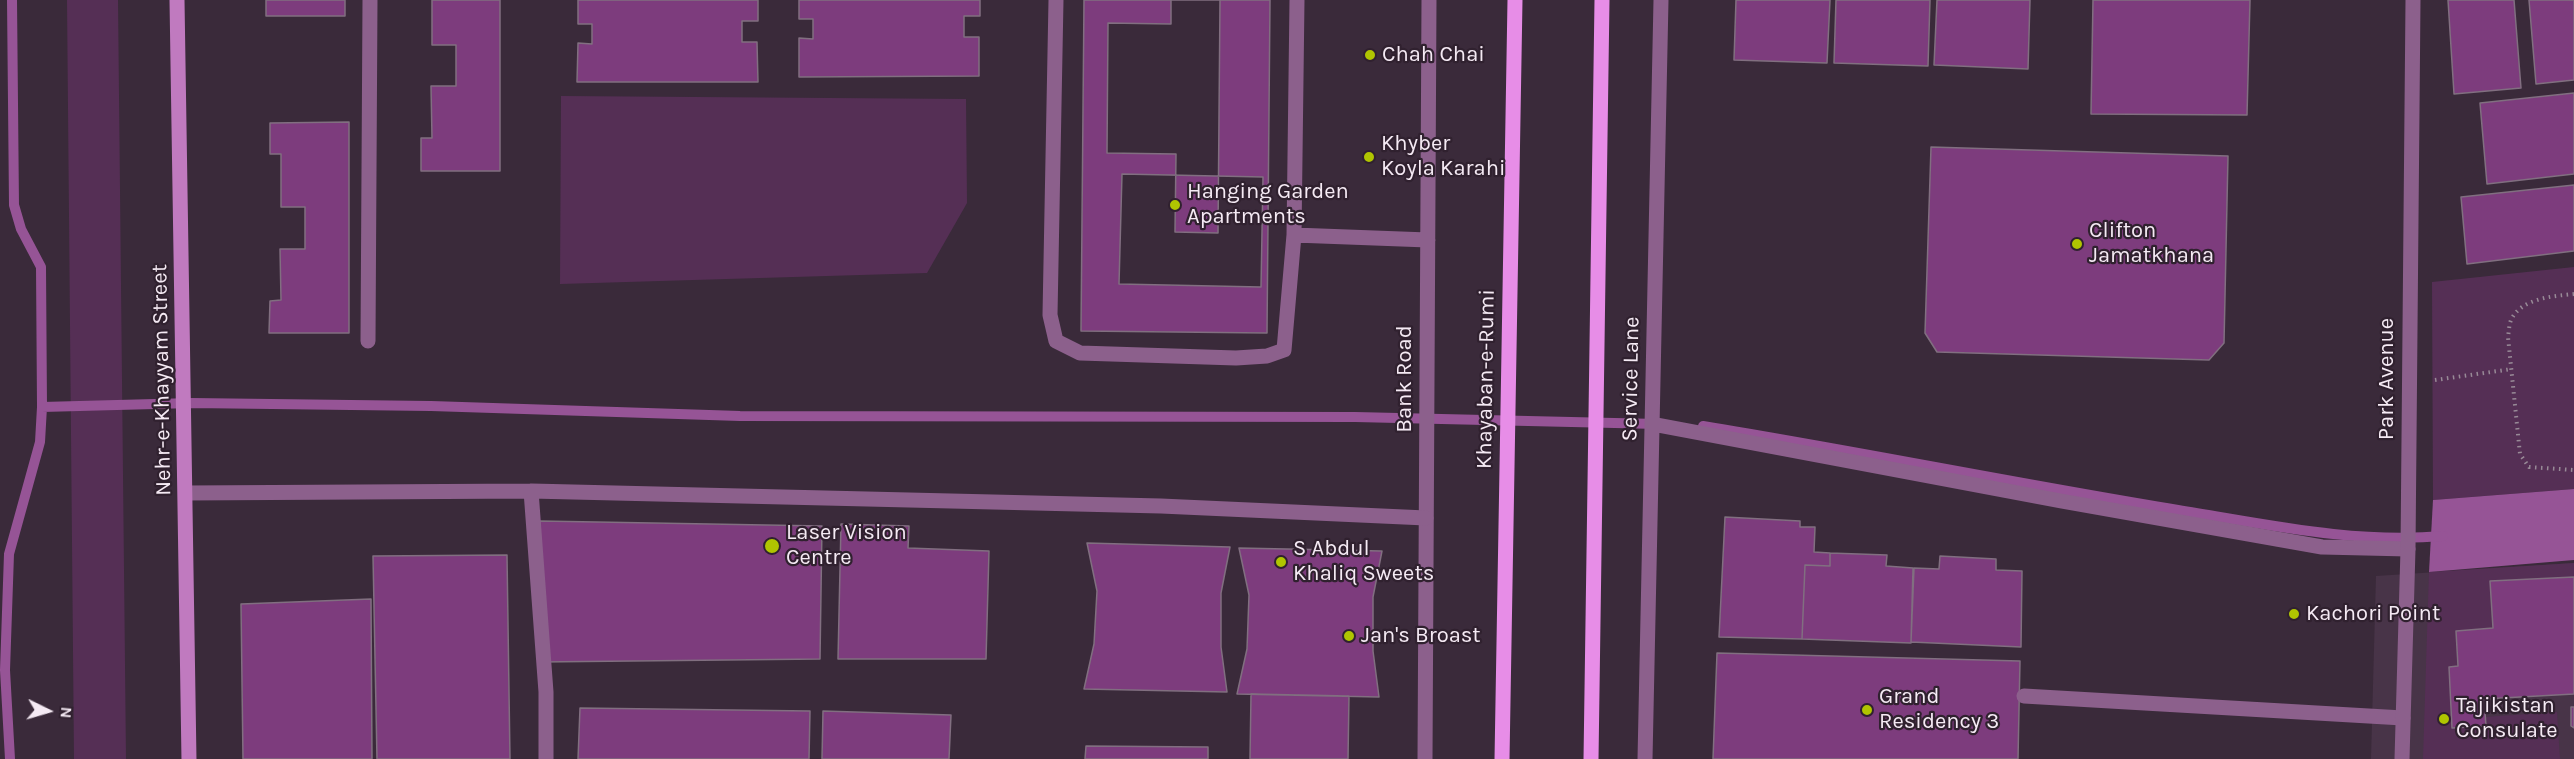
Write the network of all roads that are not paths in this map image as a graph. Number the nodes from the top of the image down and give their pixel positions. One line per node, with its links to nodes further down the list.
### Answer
1 (177, 0): 15 (street, Nehr-e-Khayyam Street)
2 (370, 0): 12 (street)
3 (1056, 0): 10 (street)
4 (1297, 0): 10 (street)
5 (1428, 0): 11 (street, Bank Road)
6 (1515, 0): 23 (main road, Khayaban-e-Rumi)
7 (1602, 0): 24 (main road)
8 (1661, 0): 13 (street, Service Lane)
9 (2413, 0): 17 (street, Park Avenue)
10 (1294, 235): 11 (street)
11 (1428, 240): 16 (street, Bank Road)
12 (368, 341)
13 (1652, 424): 17 (street); 25 (street, Service Lane)
14 (531, 491): 15 (street); 16 (street); 21 (street)
15 (186, 493): 20 (street, Nehr-e-Khayyam Street)
16 (1426, 518): 22 (street, Bank Road)
17 (2408, 549): 19 (street, Park Avenue)
18 (2024, 696): 19 (street)
19 (2403, 718): 26 (street, Park Avenue)
20 (189, 759)
21 (546, 759)
22 (1425, 759)
23 (1502, 759)
24 (1592, 759)
25 (1645, 759)
26 (2402, 759)

